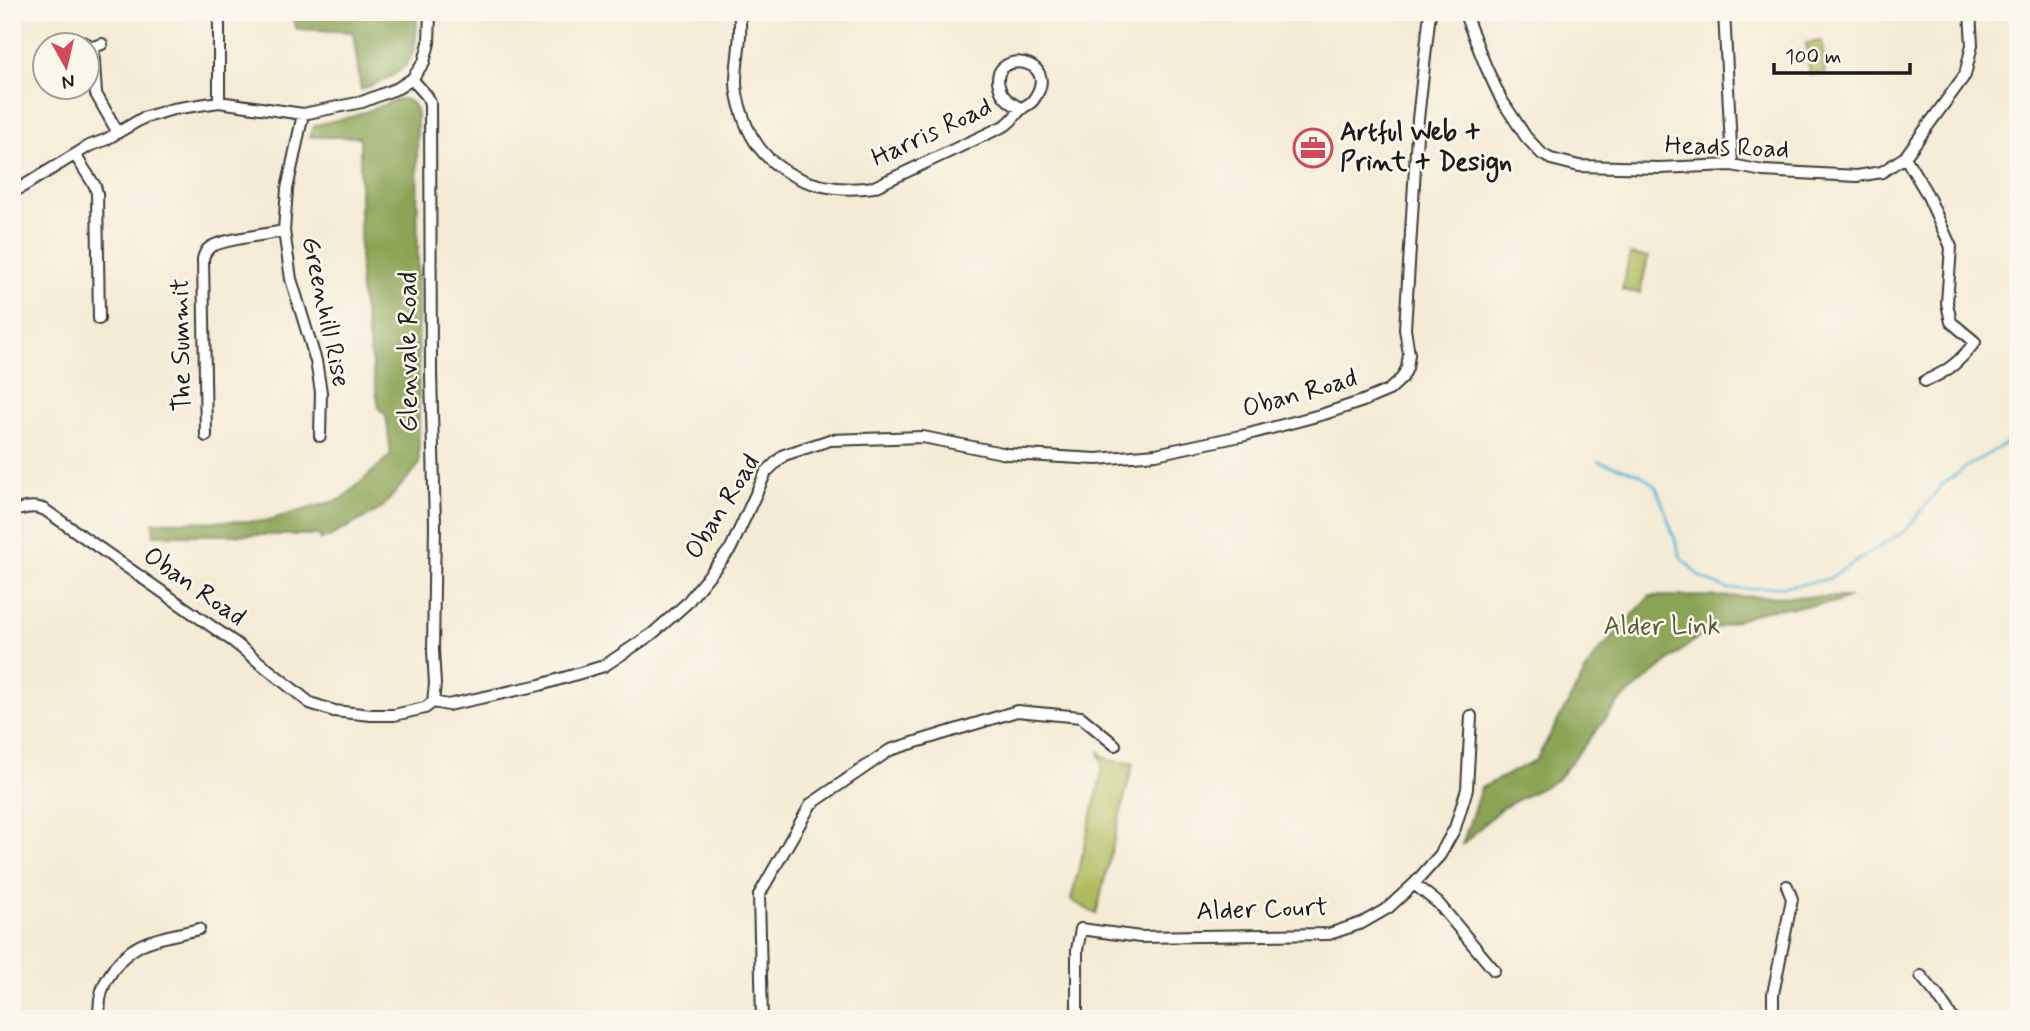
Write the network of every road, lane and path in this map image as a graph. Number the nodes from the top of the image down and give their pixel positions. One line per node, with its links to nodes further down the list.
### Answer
1 (430, 12): 8 (street)
2 (739, 12): 11 (street, Harris Road)
3 (1430, 12): 24 (street, Oban Road)
4 (1464, 12): 16 (street, Heads Road)
5 (1724, 12): 16 (street)
6 (1970, 12): 15 (street, Heads Road)
7 (219, 21): 10 (street)
8 (412, 79): 12 (street); 24 (street, Glenvale Road)
9 (101, 102): 13 (street)
10 (219, 102): 12 (street); 13 (street)
11 (1022, 109): 11 (street, Harris Road)
12 (303, 114): 18 (street, Greenhill Rise)
13 (117, 131): 14 (street)
14 (75, 155): 17 (street); 19 (street)
15 (1905, 157): 16 (street, Heads Road); 20 (street)
16 (1732, 166)
17 (13, 190)
18 (284, 231): 21 (street, The Summit); 22 (street, Greenhill Rise)
19 (99, 319)
20 (1925, 381)
21 (206, 436)
22 (320, 436)
23 (12, 511): 24 (street, Oban Road)
24 (433, 702)
25 (1471, 716): 27 (street, Alder Court)
26 (1115, 745): 33 (street)
27 (1414, 884): 30 (street); 34 (street, Alder Court)
28 (1787, 886): 35 (street)
29 (199, 929): 32 (street)
30 (1494, 970)
31 (1921, 976): 36 (street)
32 (100, 1019)
33 (762, 1019)
34 (1077, 1019)
35 (1773, 1019)
36 (1953, 1019)

